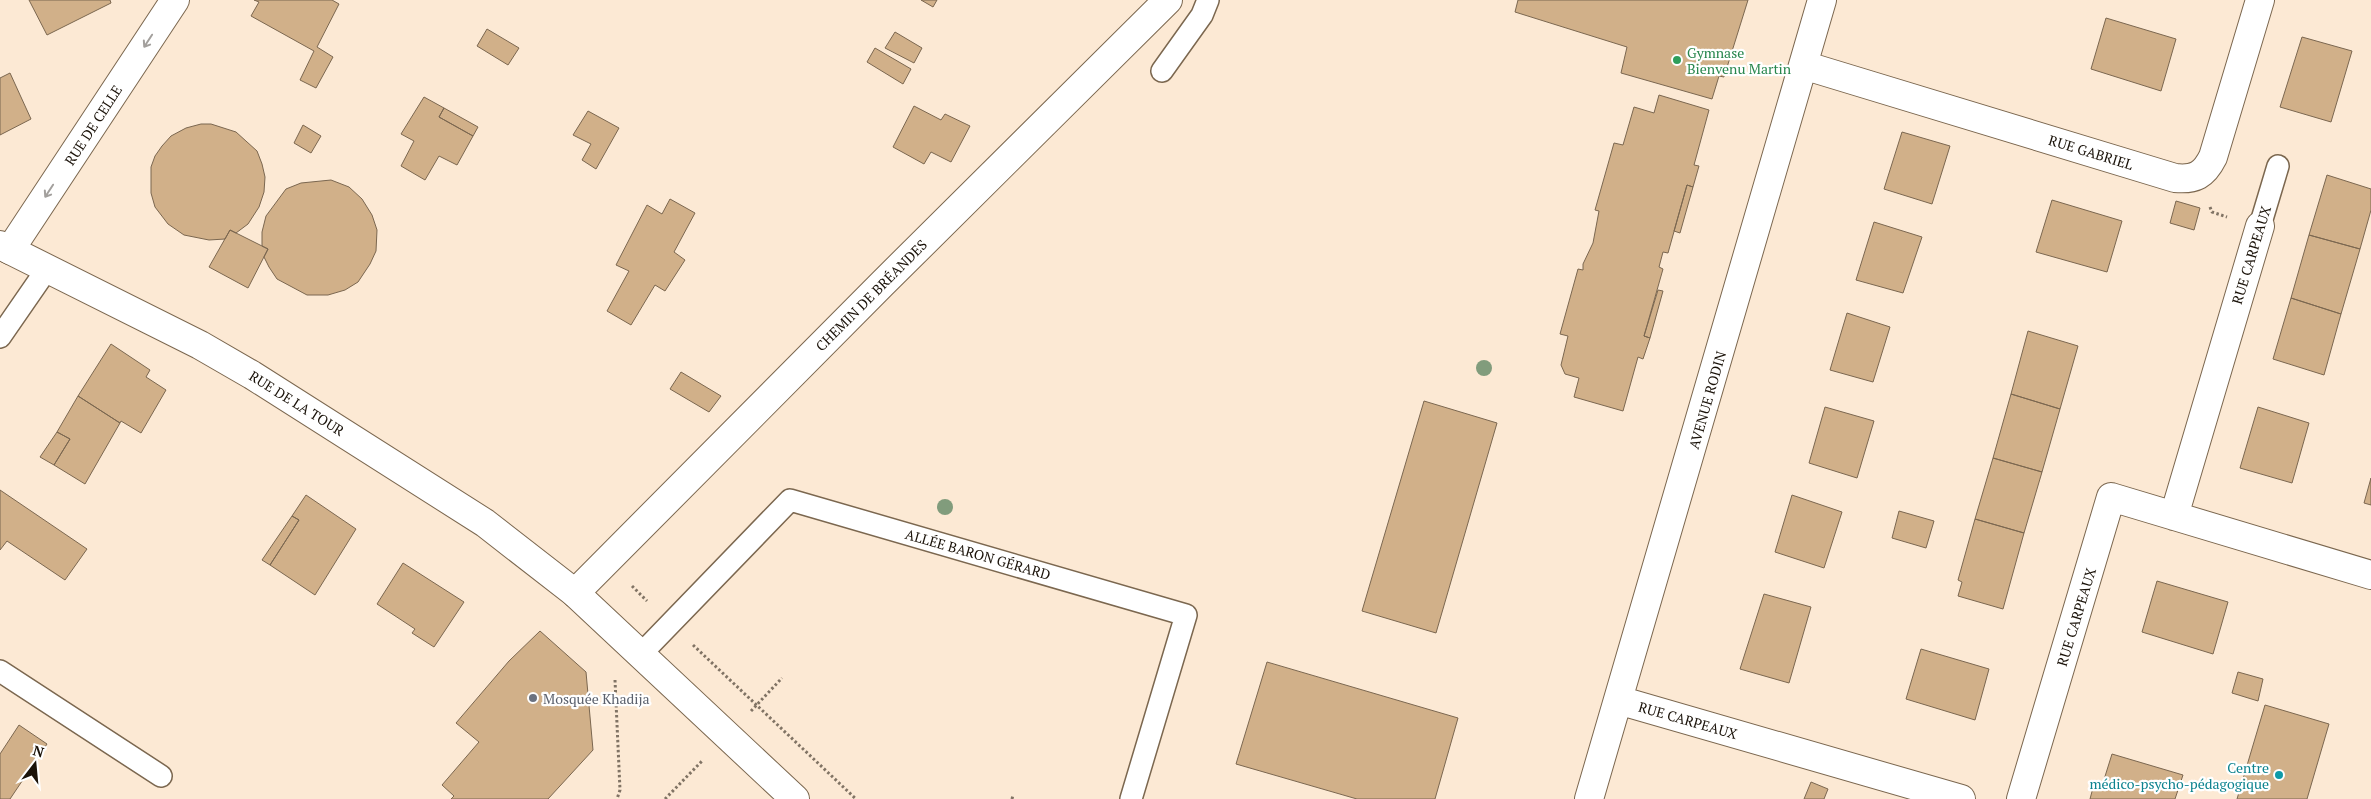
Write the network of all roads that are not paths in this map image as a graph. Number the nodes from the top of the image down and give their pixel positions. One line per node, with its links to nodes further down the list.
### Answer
1 (175, 0): 10 (street, RUE DE CELLE, one-way to 10)
2 (1168, 0): 15 (street, CHEMIN DE BRÉANDES)
3 (1208, 0): 7 (lane)
4 (1822, 0): 6 (street, AVENUE RODIN)
5 (2260, 0): 6 (street, RUE GABRIEL)
6 (1803, 65): 18 (street, AVENUE RODIN)
7 (1162, 71)
8 (2278, 166): 9 (lane, RUE CARPEAUX)
9 (2260, 226): 13 (street, RUE CARPEAUX)
10 (5, 248): 11 (street, RUE DE LA TOUR)
11 (47, 269): 12 (lane); 15 (street, RUE DE LA TOUR)
12 (0, 337)
13 (2174, 516): 14 (street, RUE CARPEAUX); 24 (street, RUE CARPEAUX)
14 (2371, 575)
15 (576, 593): 16 (street, RUE DE LA TOUR)
16 (641, 654): 20 (street, RUE DE LA TOUR); 21 (lane, ALLÉE BARON GÉRARD)
17 (0, 670): 19 (lane)
18 (1618, 700): 22 (street, AVENUE RODIN); 23 (street, RUE CARPEAUX)
19 (161, 776)
20 (796, 799)
21 (1131, 799)
22 (1589, 799)
23 (1961, 799)
24 (2021, 799)

